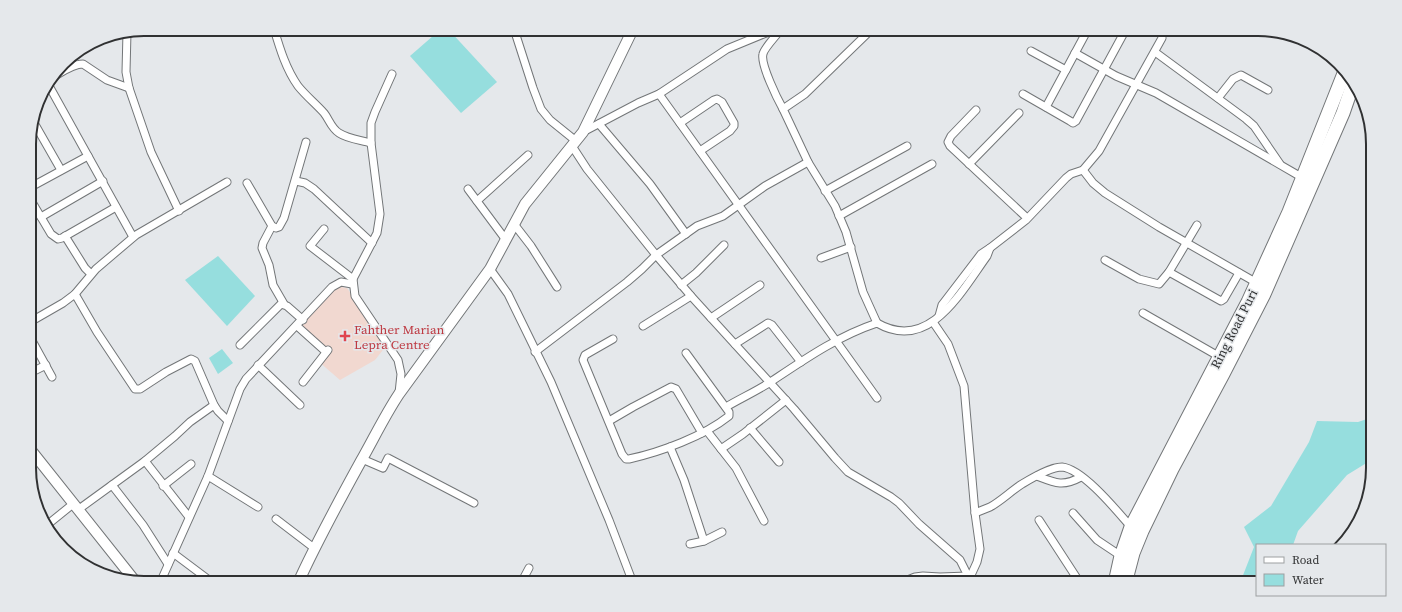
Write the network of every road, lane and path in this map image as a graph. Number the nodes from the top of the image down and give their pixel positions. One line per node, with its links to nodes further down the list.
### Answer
1 (276, 36): 36 (street)
2 (516, 36): 37 (street)
3 (630, 36): 34 (street)
4 (759, 36): 24 (street)
5 (776, 36): 28 (street)
6 (865, 36): 28 (street)
7 (1084, 36): 13 (street)
8 (1122, 36): 14 (street)
9 (127, 38): 20 (street)
10 (1162, 38): 12 (street)
11 (1031, 51): 15 (street)
12 (1155, 52): 19 (street); 26 (street)
13 (1075, 53): 14 (street); 15 (street)
14 (1104, 69): 19 (street); 27 (street)
15 (1066, 70): 27 (street)
16 (65, 71): 20 (street)
17 (392, 74): 36 (street)
18 (1343, 77): 48 (highway, Ring Road Puri)
19 (1137, 84): 45 (street); 47 (street)
20 (129, 88): 60 (street)
21 (51, 89): 41 (street)
22 (1351, 89): 165 (highway, Ring Road Puri)
23 (1268, 90): 26 (street)
24 (659, 94): 31 (street); 32 (street)
25 (1023, 94): 27 (street)
26 (1218, 98): 45 (street)
27 (1046, 107)
28 (783, 110): 42 (street)
29 (976, 110): 44 (street)
30 (1019, 113): 44 (street)
31 (680, 123): 39 (street); 39 (street)
32 (599, 124): 34 (street); 68 (street)
33 (37, 129): 46 (street)
34 (583, 132): 37 (street)
35 (306, 142): 50 (street)
36 (371, 143): 72 (street)
37 (574, 143): 64 (street); 76 (street)
38 (907, 146): 55 (street)
39 (700, 151): 57 (street)
40 (528, 155): 56 (street)
41 (88, 156): 46 (street); 49 (street)
42 (808, 162): 55 (street); 57 (street)
43 (932, 164): 61 (street)
44 (969, 164): 63 (street)
45 (1280, 165): 48 (street)
46 (61, 170): 53 (street)
47 (1083, 170): 63 (street); 73 (street)
48 (1303, 178): 85 (highway, Ring Road Puri)
49 (103, 181): 58 (street); 62 (street)
50 (296, 181): 66 (street); 72 (street)
51 (227, 182): 60 (street)
52 (247, 183): 66 (street)
53 (36, 184)
54 (468, 189): 56 (street)
55 (826, 191): 61 (street)
56 (478, 202): 71 (street)
57 (739, 204): 68 (street); 100 (street)
58 (116, 207): 69 (street); 70 (street)
59 (36, 209): 62 (street)
60 (179, 211): 70 (street)
61 (839, 216): 75 (street)
62 (41, 217): 69 (street)
63 (1027, 218): 94 (street)
64 (514, 224): 71 (street); 87 (street)
65 (1197, 225): 73 (street)
66 (272, 226): 90 (street)
67 (324, 229): 83 (street)
68 (686, 234): 76 (street)
69 (65, 236): 82 (street)
70 (133, 238): 82 (street)
71 (506, 240): 79 (street)
72 (372, 243): 83 (street)
73 (1187, 243): 80 (street); 81 (street)
74 (724, 245): 84 (street)
75 (851, 247): 77 (street); 96 (street)
76 (656, 255): 84 (street); 104 (street)
77 (821, 258)
78 (1105, 260): 80 (street)
79 (490, 269): 104 (street); 114 (street)
80 (1169, 272): 81 (street)
81 (1239, 273): 85 (street)
82 (91, 274): 88 (street)
83 (352, 282): 95 (street); 114 (street)
84 (681, 284): 89 (street)
85 (1257, 284): 106 (highway, Ring Road Puri)
86 (760, 285): 92 (street)
87 (557, 287)
88 (75, 294): 93 (street); 117 (street)
89 (691, 296): 92 (street); 98 (street)
90 (284, 304): 95 (street); 101 (street)
91 (1143, 313): 106 (street)
92 (711, 318): 102 (street)
93 (36, 319)
94 (936, 319): 96 (street); 139 (street)
95 (303, 320): 97 (street)
96 (877, 323): 100 (street)
97 (297, 326): 109 (street); 112 (street)
98 (643, 326)
99 (613, 339): 121 (street)
100 (836, 340): 107 (street); 115 (street)
101 (240, 344)
102 (735, 344): 107 (street); 113 (street)
103 (36, 347): 108 (street)
104 (535, 352): 160 (street)
105 (686, 353): 119 (street)
106 (1220, 357): 146 (highway, Ring Road Puri)
107 (801, 362): 113 (street)
108 (46, 365): 110 (street); 111 (street)
109 (258, 365): 118 (street); 120 (street)
110 (36, 370)
111 (52, 377)
112 (303, 382)
113 (770, 382): 116 (street); 119 (street)
114 (399, 394): 127 (street)
115 (877, 398)
116 (786, 400): 122 (street); 161 (street)
117 (214, 405): 120 (street); 128 (street)
118 (300, 406)
119 (726, 407): 123 (street)
120 (228, 421): 131 (street)
121 (609, 421): 123 (street); 124 (street)
122 (750, 428): 125 (street); 129 (street)
123 (705, 432): 124 (street); 125 (street)
124 (670, 447): 148 (street)
125 (721, 449): 144 (street)
126 (36, 456): 137 (street)
127 (362, 459): 136 (street); 150 (street)
128 (145, 461): 134 (street); 135 (street)
129 (780, 462)
130 (190, 464): 135 (street)
131 (208, 476): 138 (street); 141 (street)
132 (1037, 476): 133 (street); 133 (street); 139 (street)
133 (1081, 477): 146 (street)
134 (112, 485): 137 (street); 153 (street)
135 (163, 486): 141 (street)
136 (474, 503)
137 (76, 506): 145 (street); 155 (street)
138 (258, 507)
139 (975, 513): 162 (street)
140 (1073, 513): 152 (street)
141 (189, 517): 151 (street)
142 (276, 519): 150 (street)
143 (1039, 520): 163 (street)
144 (764, 521)
145 (50, 523)
146 (1131, 527): 152 (highway, Ring Road Puri)
147 (722, 532): 148 (street)
148 (704, 541): 149 (street)
149 (690, 544)
150 (314, 548): 158 (street)
151 (173, 553): 153 (street); 157 (street)
152 (1121, 556): 164 (highway, Ring Road Puri)
153 (168, 564): 156 (street)
154 (529, 568): 159 (street)
155 (130, 575)
156 (163, 576)
157 (204, 576)
158 (301, 576)
159 (525, 576)
160 (630, 576)
161 (968, 576)
162 (971, 576)
163 (1075, 576)
164 (1117, 576)
165 (1127, 576)

